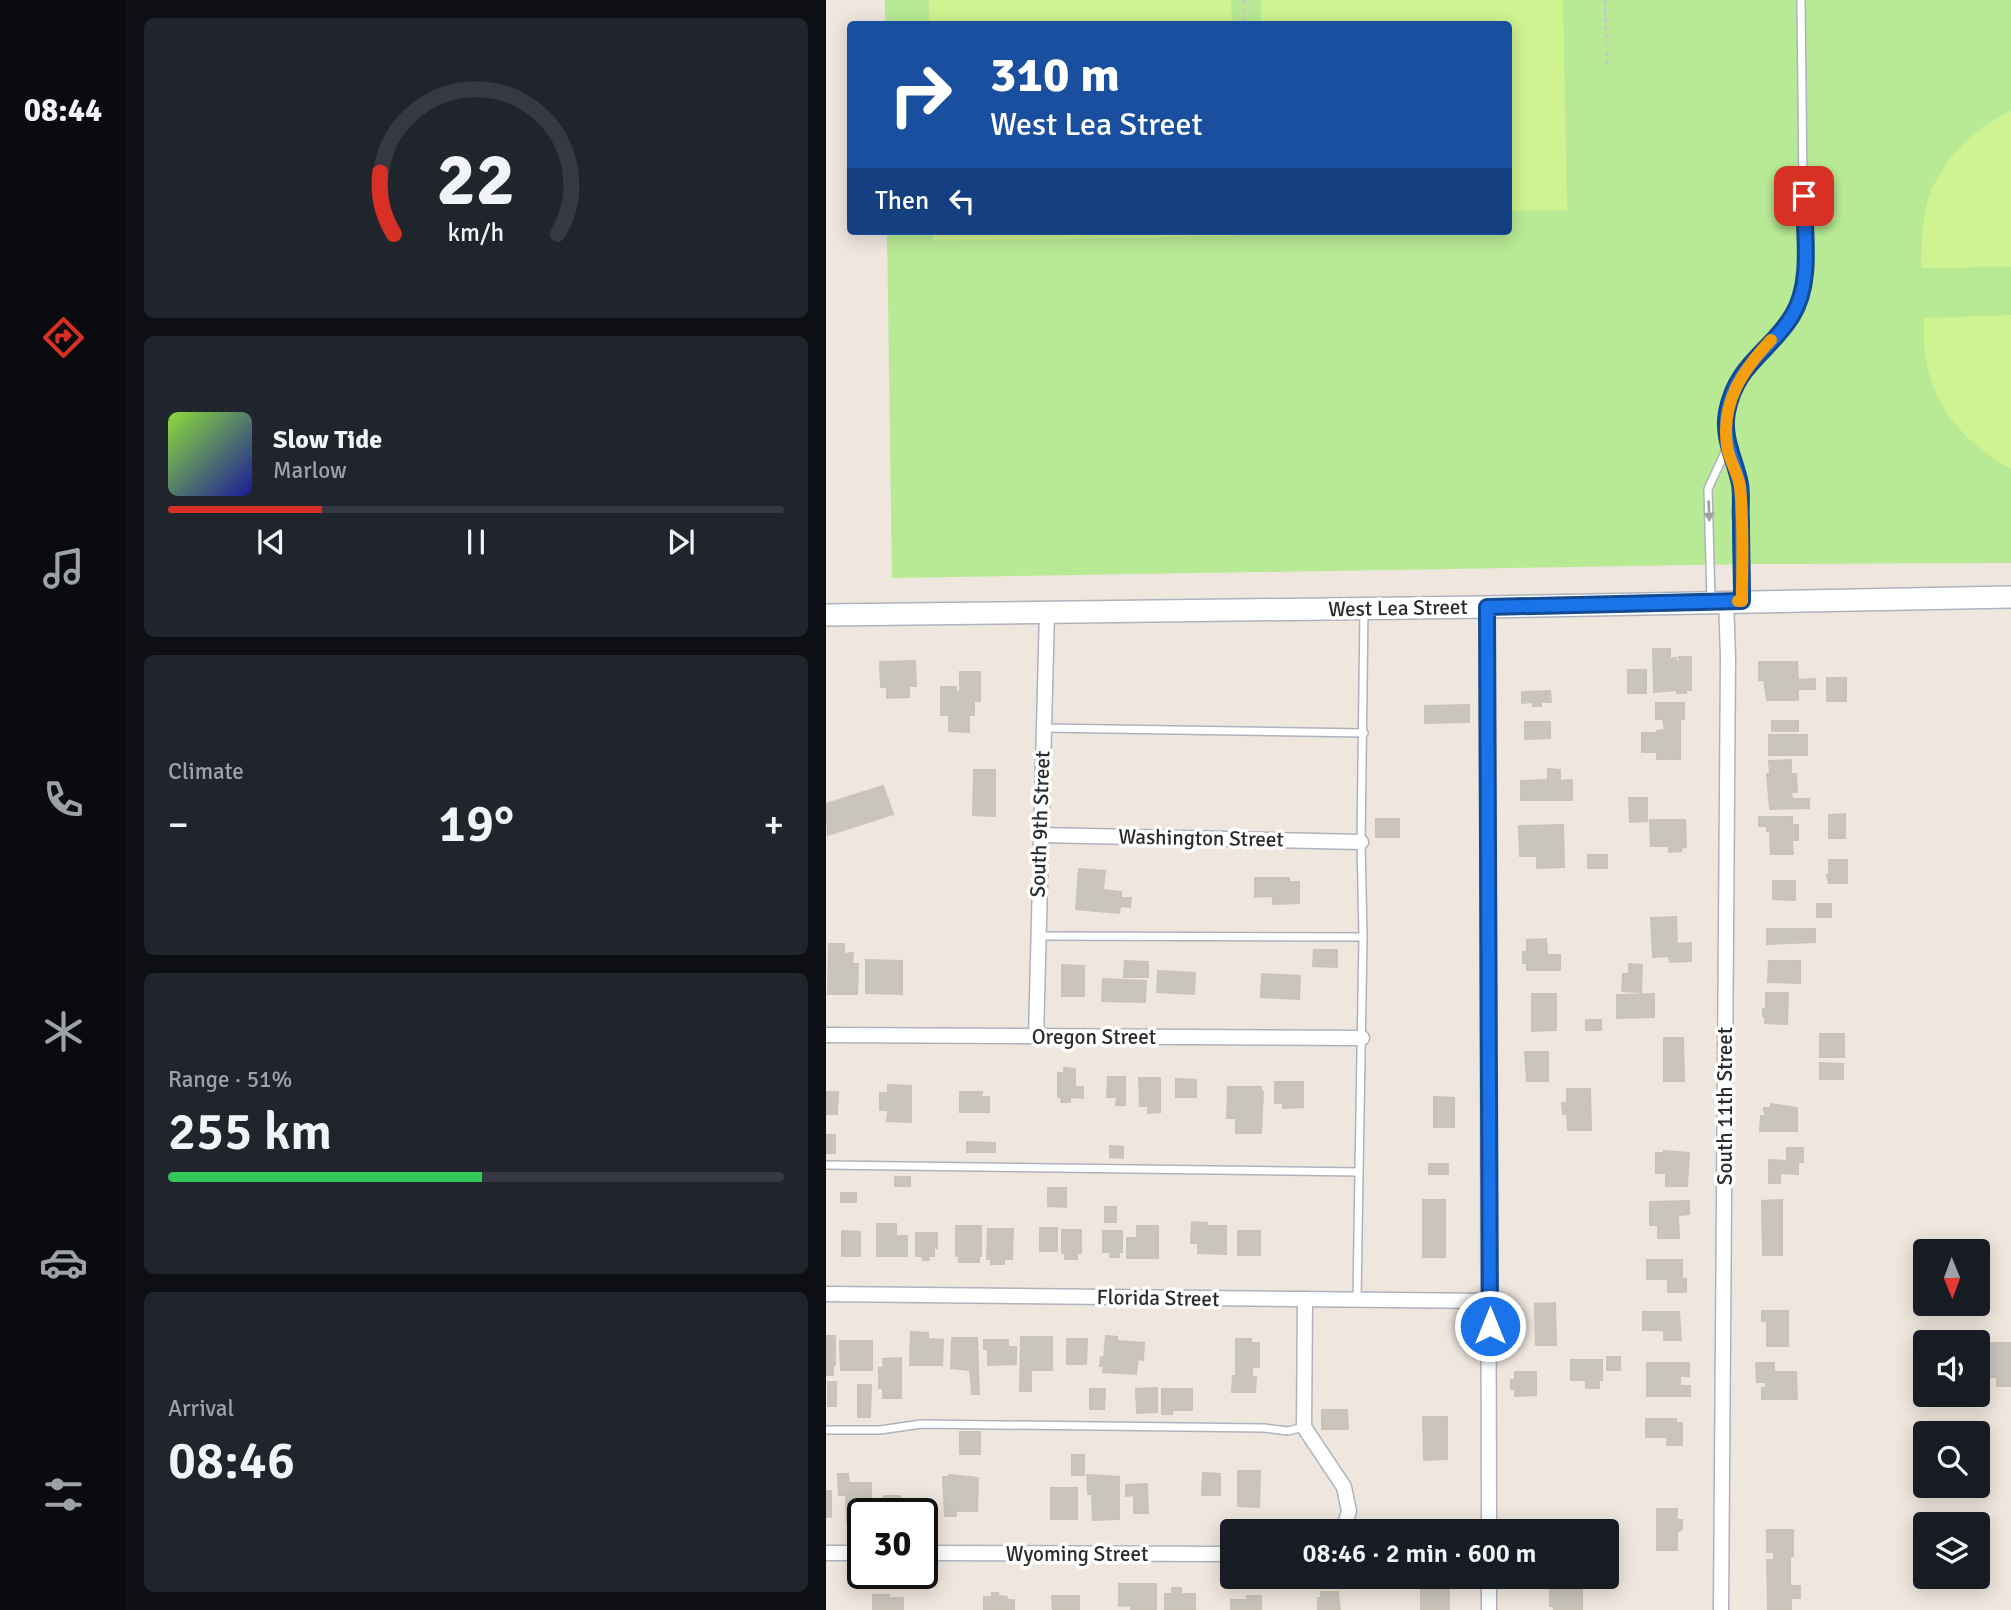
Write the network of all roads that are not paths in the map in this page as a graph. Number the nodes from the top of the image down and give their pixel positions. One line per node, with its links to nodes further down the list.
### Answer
1 (1801, 0): 2 (lane)
2 (1727, 447): 4 (lane); 4 (lane, one-way to 4)
3 (2011, 597): 4 (main road, West Lea Street)
4 (1727, 601): 5 (main road, West Lea Street); 34 (street, South 11th Street)
5 (1487, 607): 6 (main road, West Lea Street); 23 (street)
6 (1364, 608): 7 (main road, West Lea Street); 10 (lane)
7 (1046, 611): 8 (main road, West Lea Street); 9 (street, South 9th Street)
8 (826, 615)
9 (1043, 728): 10 (lane); 11 (street, South 9th Street)
10 (1364, 733): 12 (lane)
11 (1040, 835): 12 (street, Washington Street); 13 (street, South 9th Street)
12 (1362, 842): 14 (lane)
13 (1037, 936): 14 (lane); 16 (street, South 9th Street)
14 (1363, 937): 17 (lane)
15 (826, 1035): 16 (street, Oregon Street)
16 (1036, 1037): 17 (street, Oregon Street)
17 (1362, 1038): 19 (lane)
18 (826, 1165): 19 (lane)
19 (1359, 1172): 22 (lane)
20 (826, 1294): 21 (street, Florida Street)
21 (1305, 1299): 22 (street, Florida Street); 24 (street)
22 (1357, 1299): 23 (street, Florida Street)
23 (1490, 1301): 27 (street)
24 (1304, 1427): 25 (lane); 26 (street)
25 (826, 1430)
26 (1347, 1519)
27 (1489, 1519)
28 (826, 1553): 29 (street)
29 (847, 1553)
30 (938, 1553): 31 (street, Wyoming Street)
31 (1220, 1554)
32 (1489, 1589): 33 (street)
33 (1489, 1610)
34 (1721, 1610)

